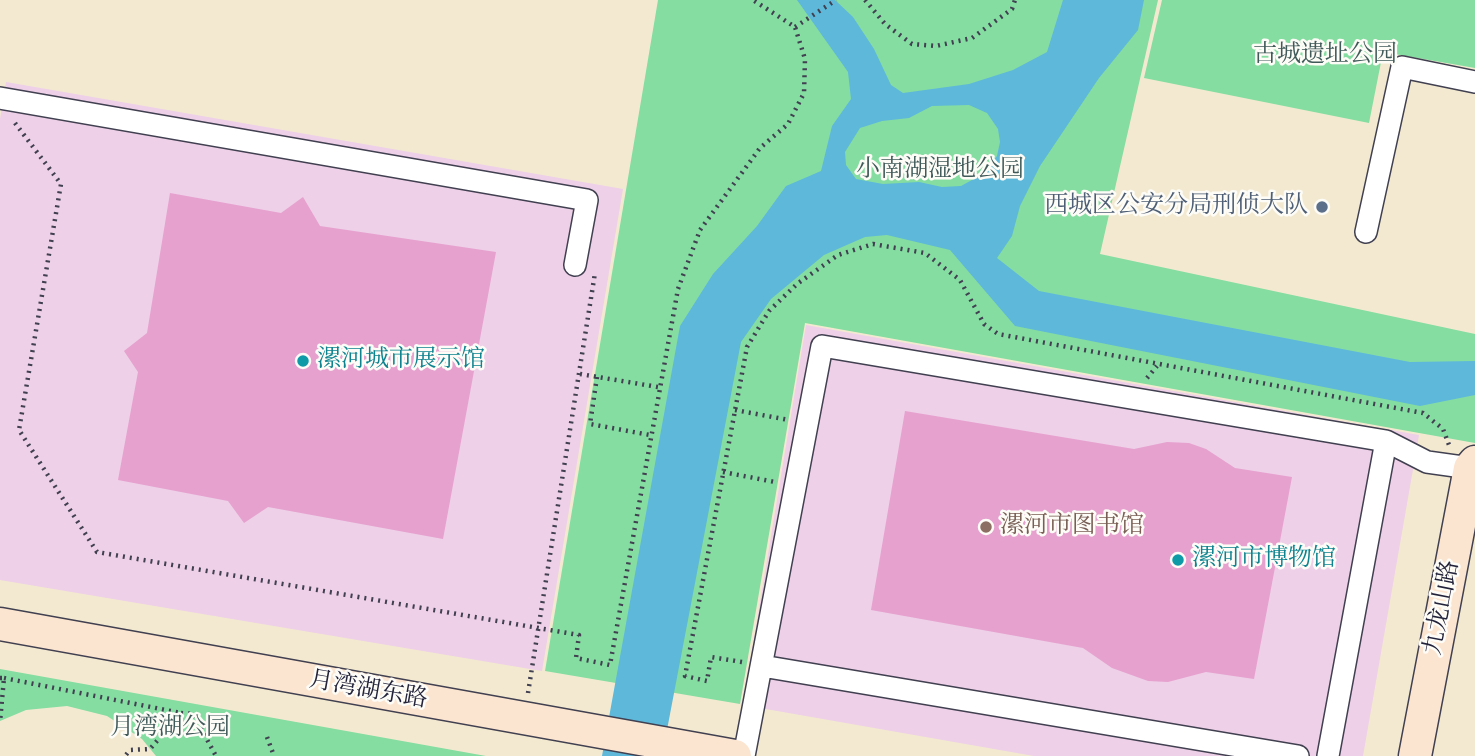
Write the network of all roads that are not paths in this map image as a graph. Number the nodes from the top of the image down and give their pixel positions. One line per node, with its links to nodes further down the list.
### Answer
1 (1475, 82): 3 (street)
2 (4, 105): 4 (street)
3 (1366, 232)
4 (575, 265)
5 (1386, 441): 6 (street); 8 (street); 12 (street)
6 (1465, 465): 13 (street, 九龙山路)
7 (0, 624): 9 (street, 月湾湖东路)
8 (762, 666): 10 (street); 11 (street)
9 (736, 756)
10 (744, 756)
11 (1298, 756)
12 (1328, 756)
13 (1415, 756)

